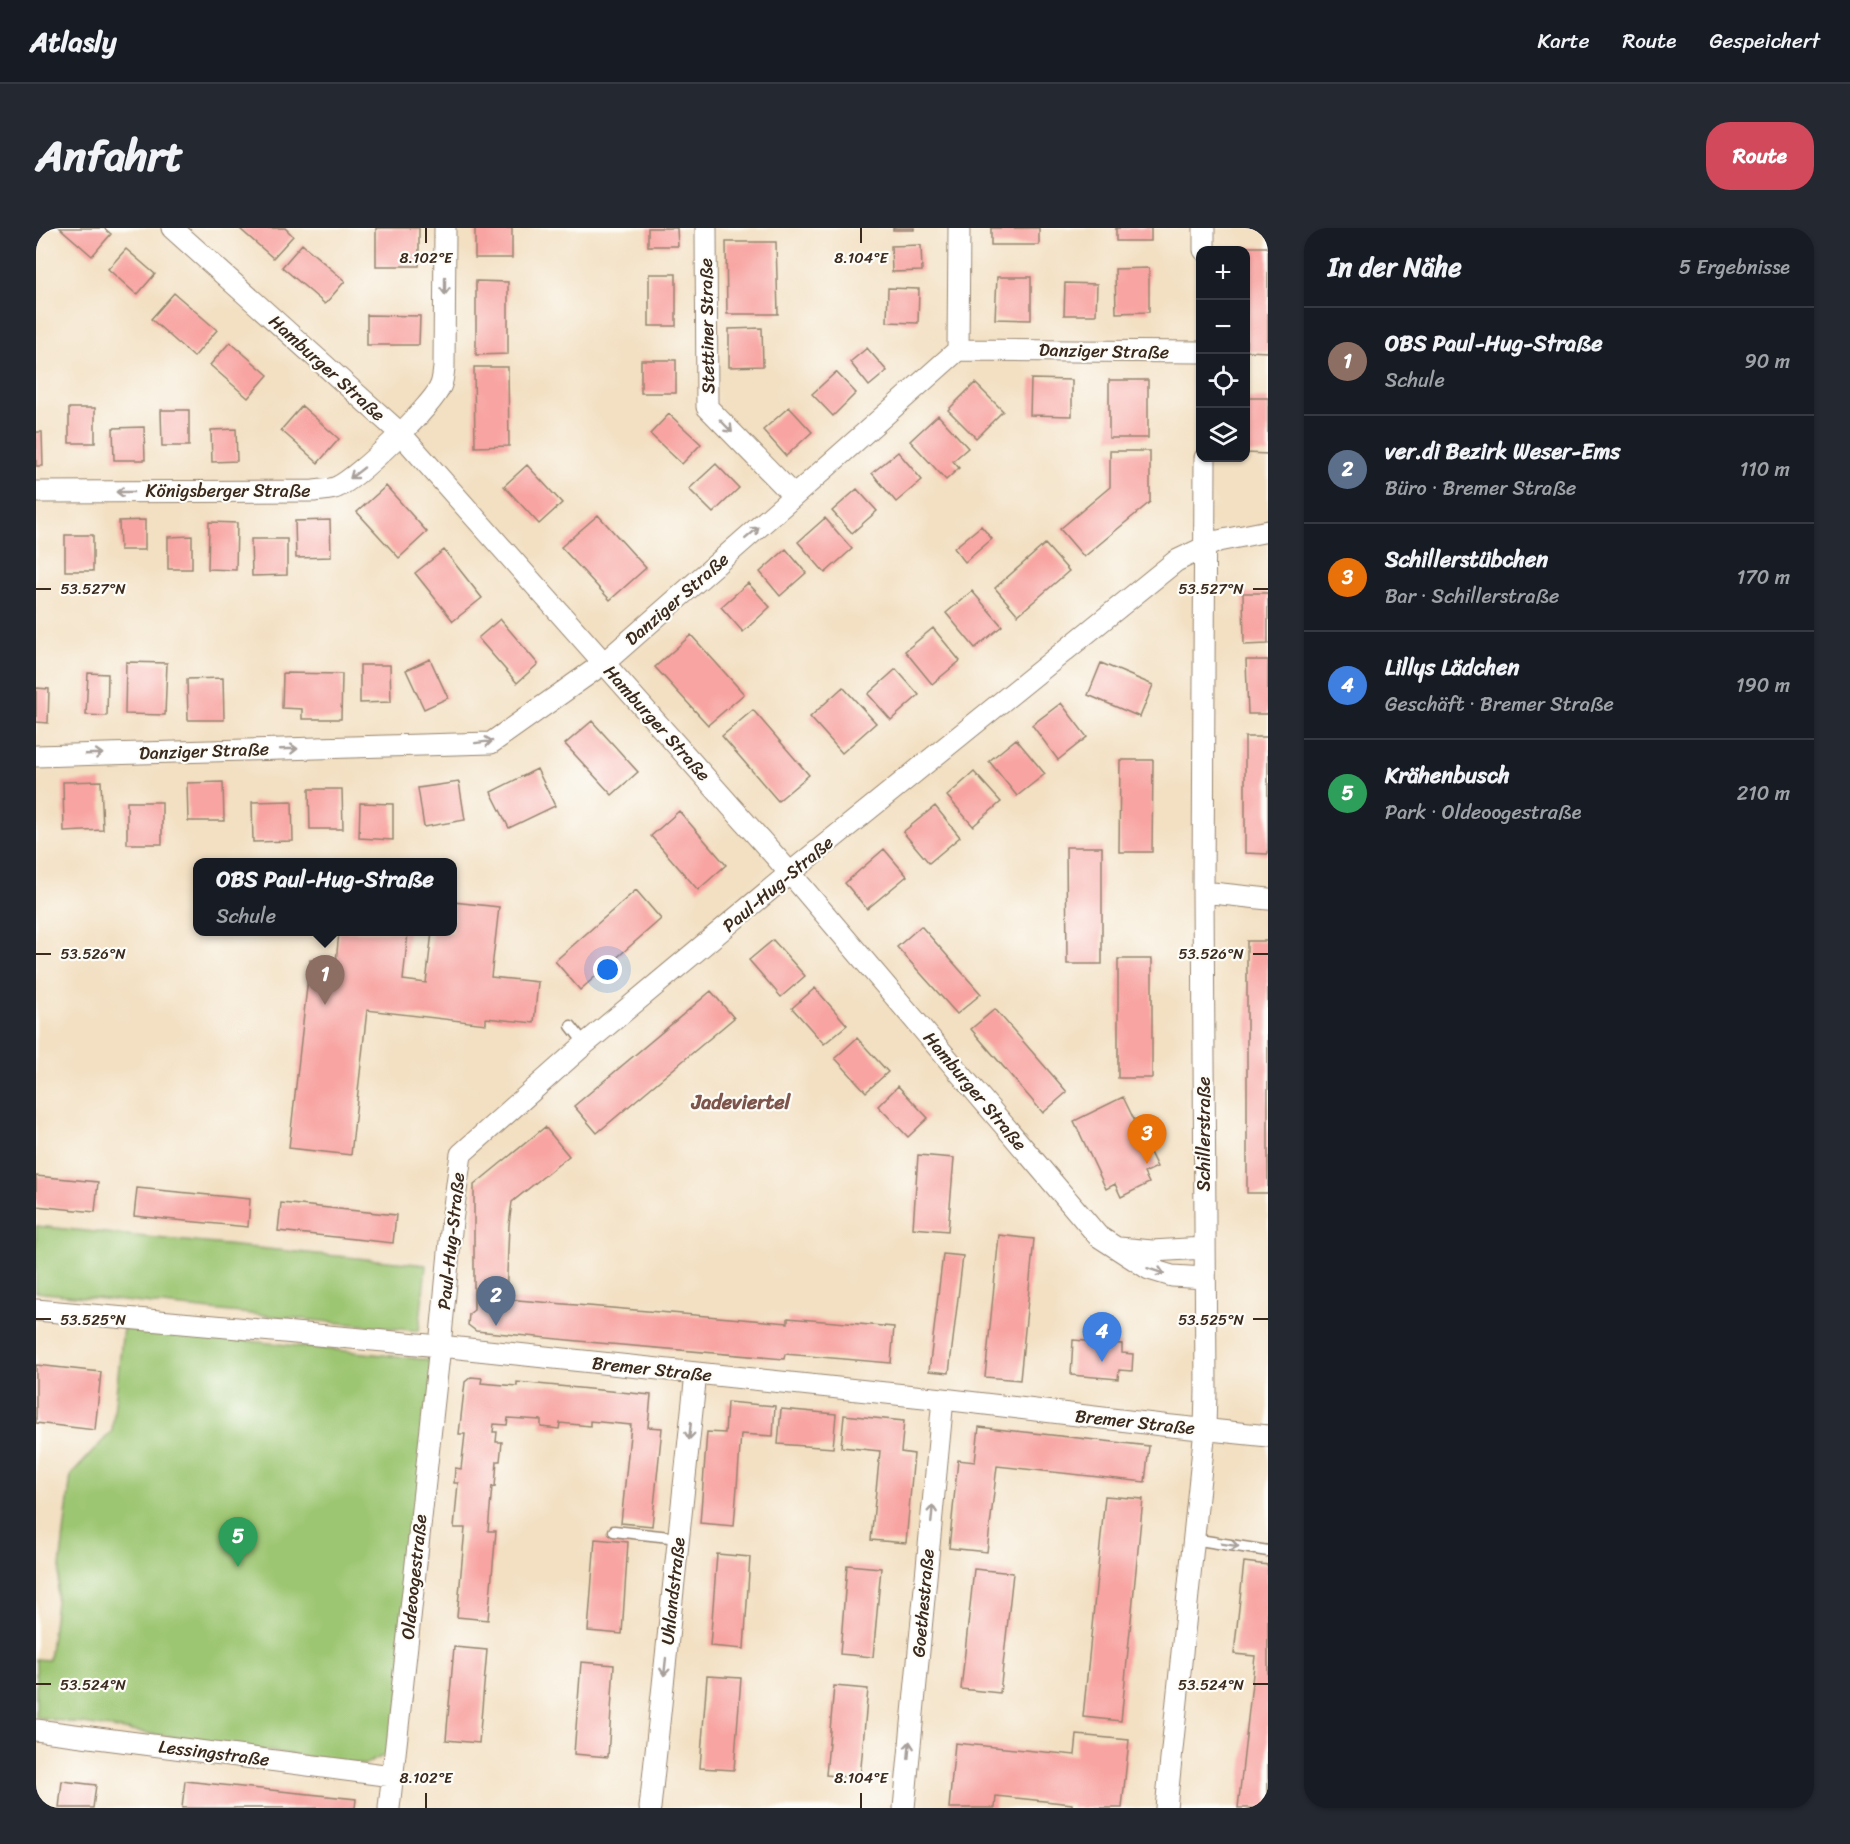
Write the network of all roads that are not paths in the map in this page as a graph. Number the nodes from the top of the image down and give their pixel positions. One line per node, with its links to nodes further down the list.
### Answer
1 (171, 228): 9 (street, Hamburger Straße)
2 (445, 228): 9 (street, Königsberger Straße, one-way to 9)
3 (706, 228): 12 (street, Stettiner Straße, one-way to 12)
4 (959, 228): 7 (street)
5 (1204, 228): 6 (street)
6 (1204, 246)
7 (958, 350): 8 (street, Danziger Straße); 12 (street, Danziger Straße)
8 (1196, 352)
9 (400, 433): 11 (street, Königsberger Straße, one-way to 11); 15 (street, Hamburger Straße)
10 (1205, 462): 14 (street, Schillerstraße)
11 (36, 492)
12 (795, 496): 15 (street, Danziger Straße, one-way to 12)
13 (1268, 531): 14 (street, Paul-Hug-Straße)
14 (1205, 546): 17 (street, Paul-Hug-Straße); 18 (street, Schillerstraße)
15 (604, 663): 16 (street, Danziger Straße, one-way to 15); 17 (street, Hamburger Straße)
16 (36, 756)
17 (790, 873): 21 (street, Paul-Hug-Straße); 22 (street, Hamburger Straße)
18 (1203, 892): 19 (street); 23 (street, Schillerstraße)
19 (1268, 899)
20 (571, 1026): 21 (lane)
21 (585, 1044): 26 (street, Paul-Hug-Straße)
22 (1113, 1247): 23 (street); 24 (street, Hamburger Straße, one-way to 24)
23 (1205, 1248): 24 (street, Schillerstraße)
24 (1205, 1278): 29 (street, Schillerstraße)
25 (36, 1310): 26 (street, Bremer Straße)
26 (440, 1346): 27 (street, Bremer Straße); 36 (street, Oldeoogestraße)
27 (696, 1373): 28 (street, Bremer Straße); 32 (street, Uhlandstraße, one-way to 32)
28 (943, 1399): 29 (street, Bremer Straße); 39 (street, Goethestraße, one-way to 28)
29 (1205, 1429): 30 (street, Bremer Straße); 33 (street, Schillerstraße)
30 (1268, 1436)
31 (614, 1531): 32 (lane)
32 (679, 1538): 38 (street, Uhlandstraße, one-way to 38)
33 (1193, 1539): 34 (lane, one-way to 34); 40 (street, Schillerstraße)
34 (1268, 1551)
35 (36, 1730): 36 (street, Lessingstraße)
36 (392, 1776): 37 (street, Oldeoogestraße)
37 (389, 1808)
38 (651, 1808)
39 (904, 1808)
40 (1166, 1808)

